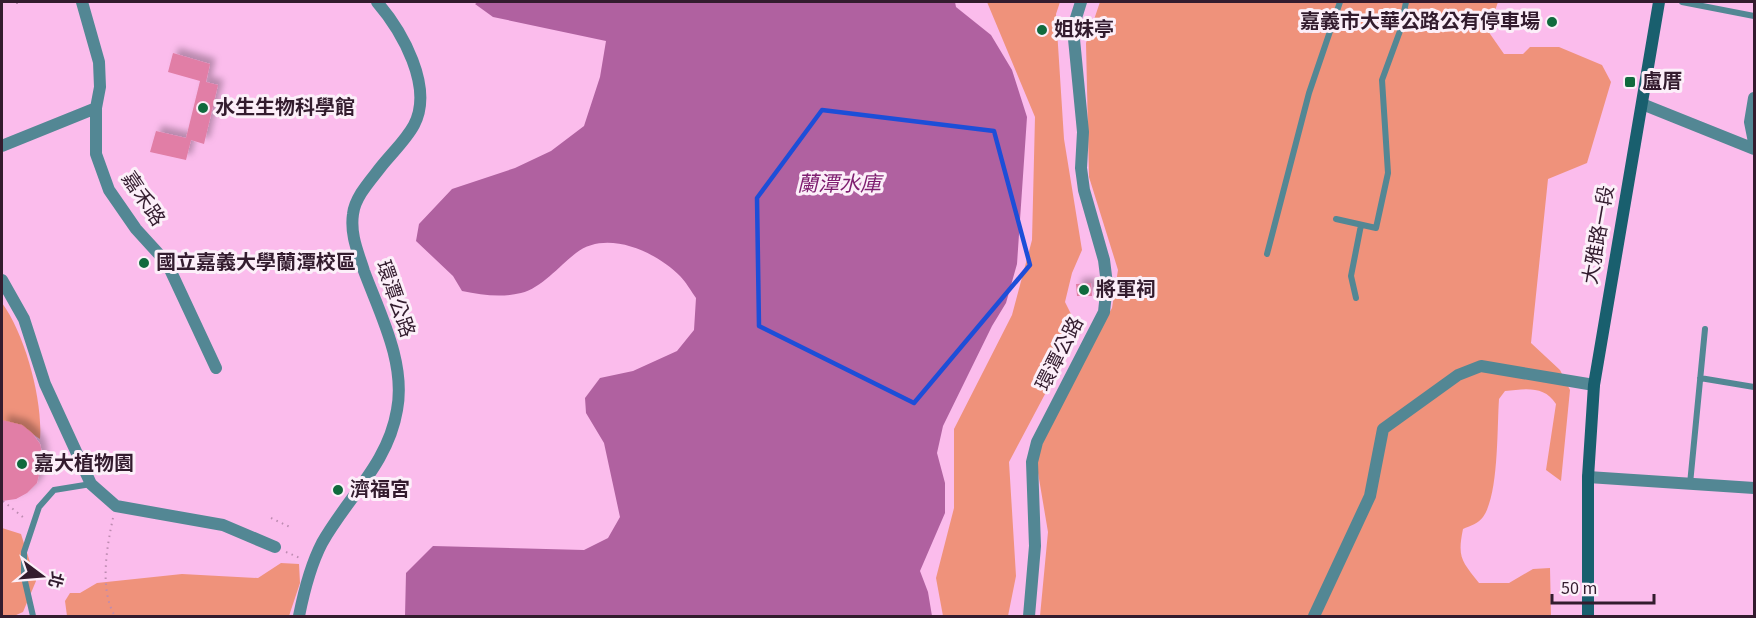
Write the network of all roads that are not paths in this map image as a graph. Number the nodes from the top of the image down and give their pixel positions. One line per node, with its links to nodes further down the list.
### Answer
1 (82, 2): 11 (street, 嘉禾路)
2 (377, 2): 31 (street, 環潭公路)
3 (1081, 2): 32 (street, 環潭公路)
4 (1340, 2): 17 (lane)
5 (1406, 2): 16 (lane)
6 (1659, 2): 10 (main road, 大雅路一段)
7 (1682, 2): 8 (lane)
8 (1755, 16)
9 (1755, 98): 12 (street)
10 (1642, 104): 14 (street); 23 (main road, 大雅路一段)
11 (96, 108): 13 (street); 21 (street, 嘉禾路)
12 (1755, 142)
13 (2, 146)
14 (1755, 149)
15 (1336, 219): 16 (lane)
16 (1360, 225): 19 (lane)
17 (1267, 254)
18 (2, 280): 26 (street)
19 (1356, 298)
20 (1705, 329): 22 (lane)
21 (216, 368)
22 (1700, 378): 24 (lane); 27 (lane)
23 (1594, 385): 25 (main road, 大雅路一段); 33 (street)
24 (1755, 387)
25 (1588, 477): 27 (street); 34 (main road, 大雅路一段)
26 (91, 484): 29 (street); 30 (lane)
27 (1690, 484): 28 (street)
28 (1755, 488)
29 (275, 547)
30 (33, 616)
31 (299, 616)
32 (1029, 616)
33 (1314, 616)
34 (1588, 616)

